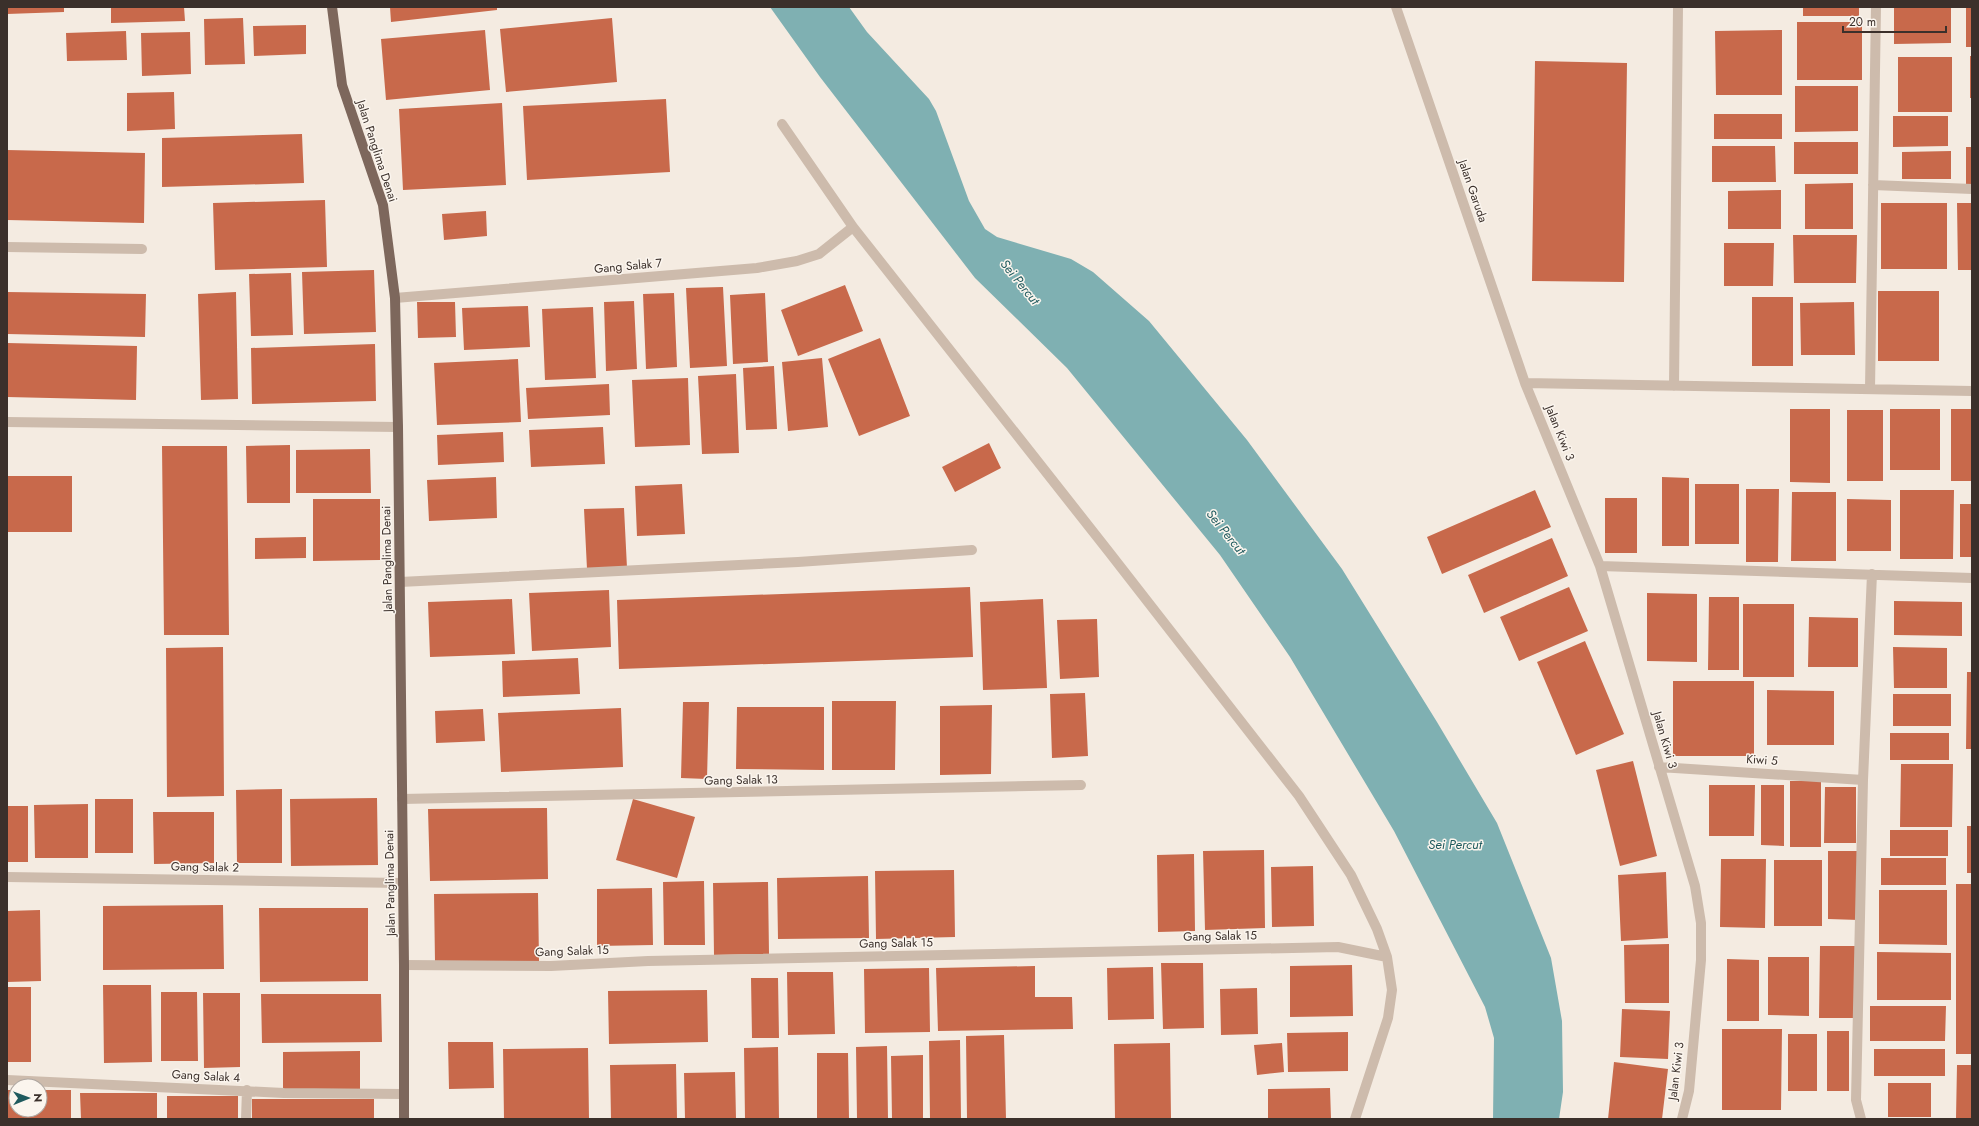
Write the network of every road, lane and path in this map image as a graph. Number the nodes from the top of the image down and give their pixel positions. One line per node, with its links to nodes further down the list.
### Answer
1 (332, 7): 11 (main road, Jalan Panglima Denai)
2 (1396, 7): 12 (street, Jalan Garuda)
3 (1678, 7): 13 (street)
4 (1876, 7): 6 (street)
5 (782, 124): 8 (street)
6 (1873, 185): 7 (street); 14 (street)
7 (1972, 189)
8 (854, 227): 11 (street, Gang Salak 7); 29 (street)
9 (7, 248): 10 (street)
10 (142, 249)
11 (395, 298): 17 (main road, Jalan Panglima Denai)
12 (1525, 383): 13 (street); 19 (street, Jalan Kiwi 3)
13 (1674, 386): 14 (street)
14 (1870, 389): 15 (street)
15 (1972, 391)
16 (7, 422): 17 (street)
17 (398, 427): 22 (main road, Jalan Panglima Denai)
18 (972, 550): 22 (street)
19 (1600, 566): 20 (street); 23 (street, Jalan Kiwi 3)
20 (1872, 574): 21 (street); 24 (street)
21 (1972, 578)
22 (400, 582): 26 (main road, Jalan Panglima Denai)
23 (1659, 767): 24 (street, Kiwi 5); 37 (street, Jalan Kiwi 3)
24 (1863, 780): 38 (street)
25 (1081, 785): 26 (street, Gang Salak 13)
26 (402, 799): 28 (main road, Jalan Panglima Denai)
27 (7, 877): 28 (street, Gang Salak 2)
28 (402, 884): 30 (main road, Jalan Panglima Denai)
29 (1387, 957): 30 (street, Gang Salak 15); 36 (street)
30 (404, 965): 33 (main road, Jalan Panglima Denai)
31 (7, 1080): 32 (street, Gang Salak 4)
32 (246, 1090): 33 (street, Gang Salak 4); 34 (street)
33 (404, 1094): 35 (main road, Jalan Panglima Denai)
34 (246, 1119)
35 (404, 1119)
36 (1355, 1119)
37 (1682, 1119)
38 (1861, 1119)

